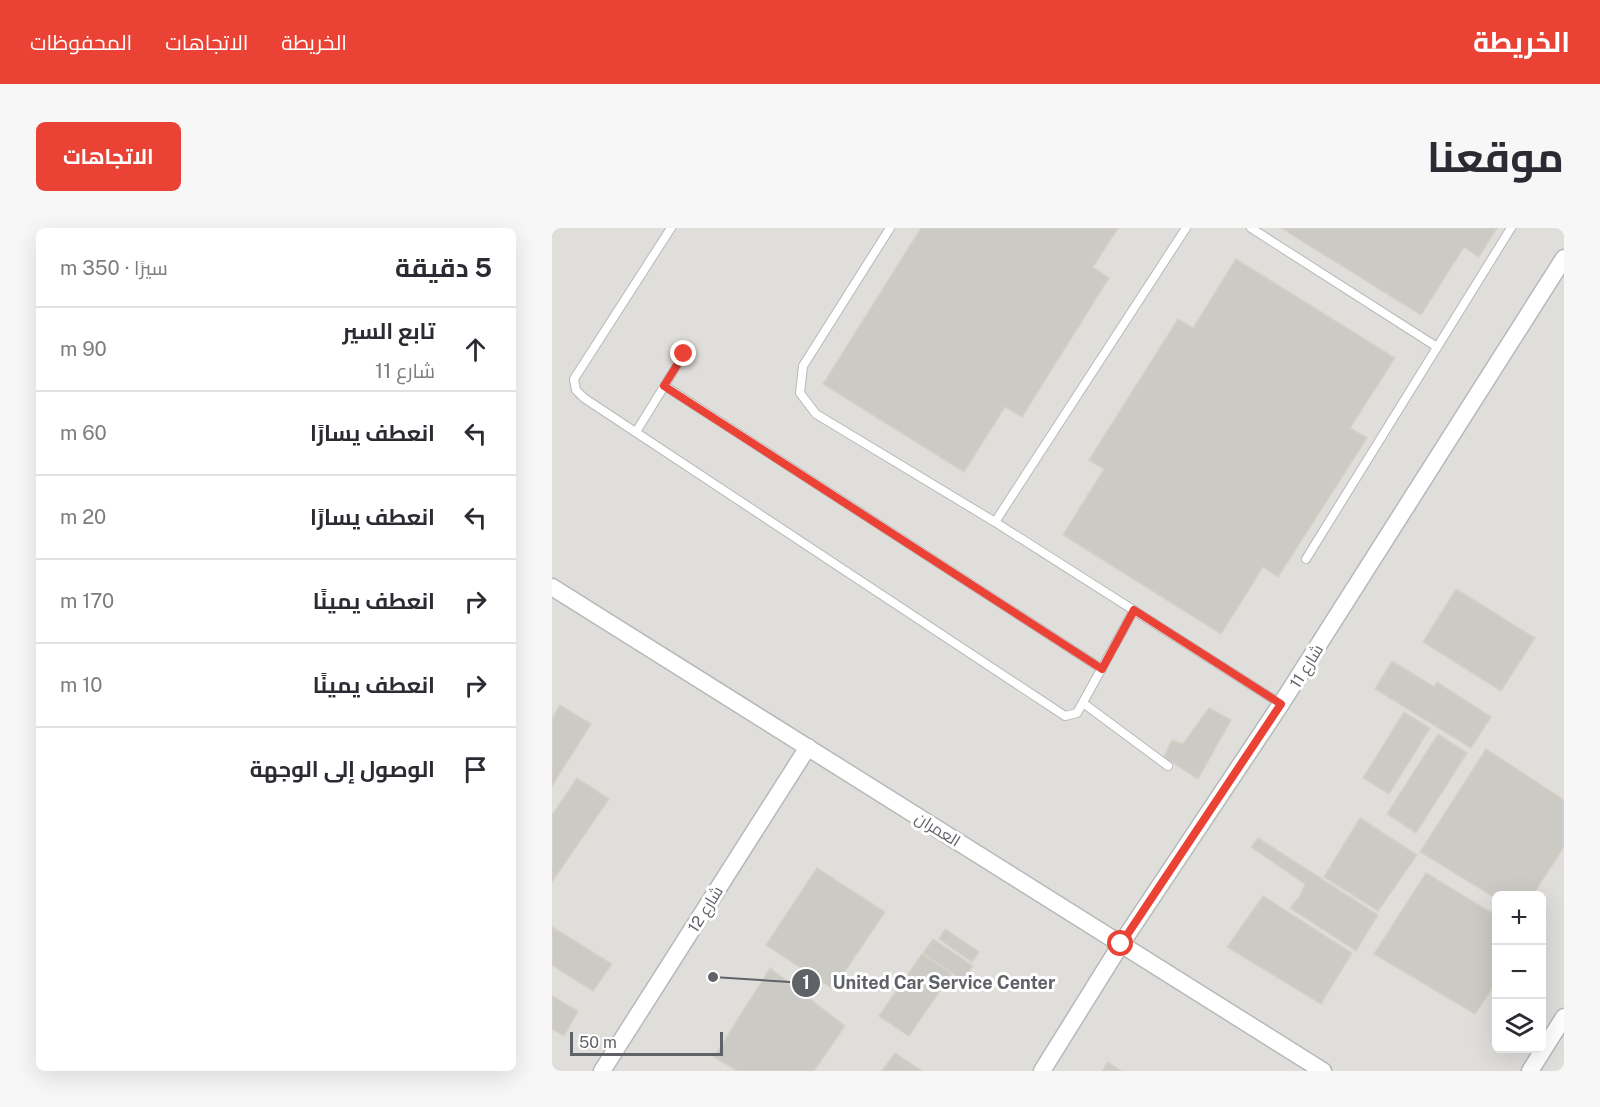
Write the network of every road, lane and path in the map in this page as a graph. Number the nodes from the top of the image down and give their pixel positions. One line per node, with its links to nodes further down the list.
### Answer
1 (671, 228): 10 (lane)
2 (890, 228): 11 (lane)
3 (1186, 228): 11 (lane)
4 (1251, 228): 7 (lane)
5 (1511, 228): 7 (lane)
6 (1564, 258): 17 (street, شارع 11)
7 (1437, 347): 12 (lane)
8 (684, 354): 9 (lane)
9 (664, 386): 10 (lane); 15 (lane)
10 (636, 432): 16 (lane)
11 (995, 522): 14 (lane)
12 (1306, 559)
13 (552, 587): 18 (street, العمران)
14 (1134, 610): 15 (lane); 17 (lane)
15 (1102, 669): 16 (lane)
16 (1083, 703): 19 (lane)
17 (1281, 704): 20 (street, شارع 11)
18 (808, 747): 20 (street, العمران); 22 (street, شارع 12)
19 (1168, 766)
20 (1121, 944): 23 (street, شارع 11); 24 (street, العمران)
21 (1564, 1017): 25 (street)
22 (602, 1071)
23 (1042, 1071)
24 (1323, 1071)
25 (1530, 1071)

